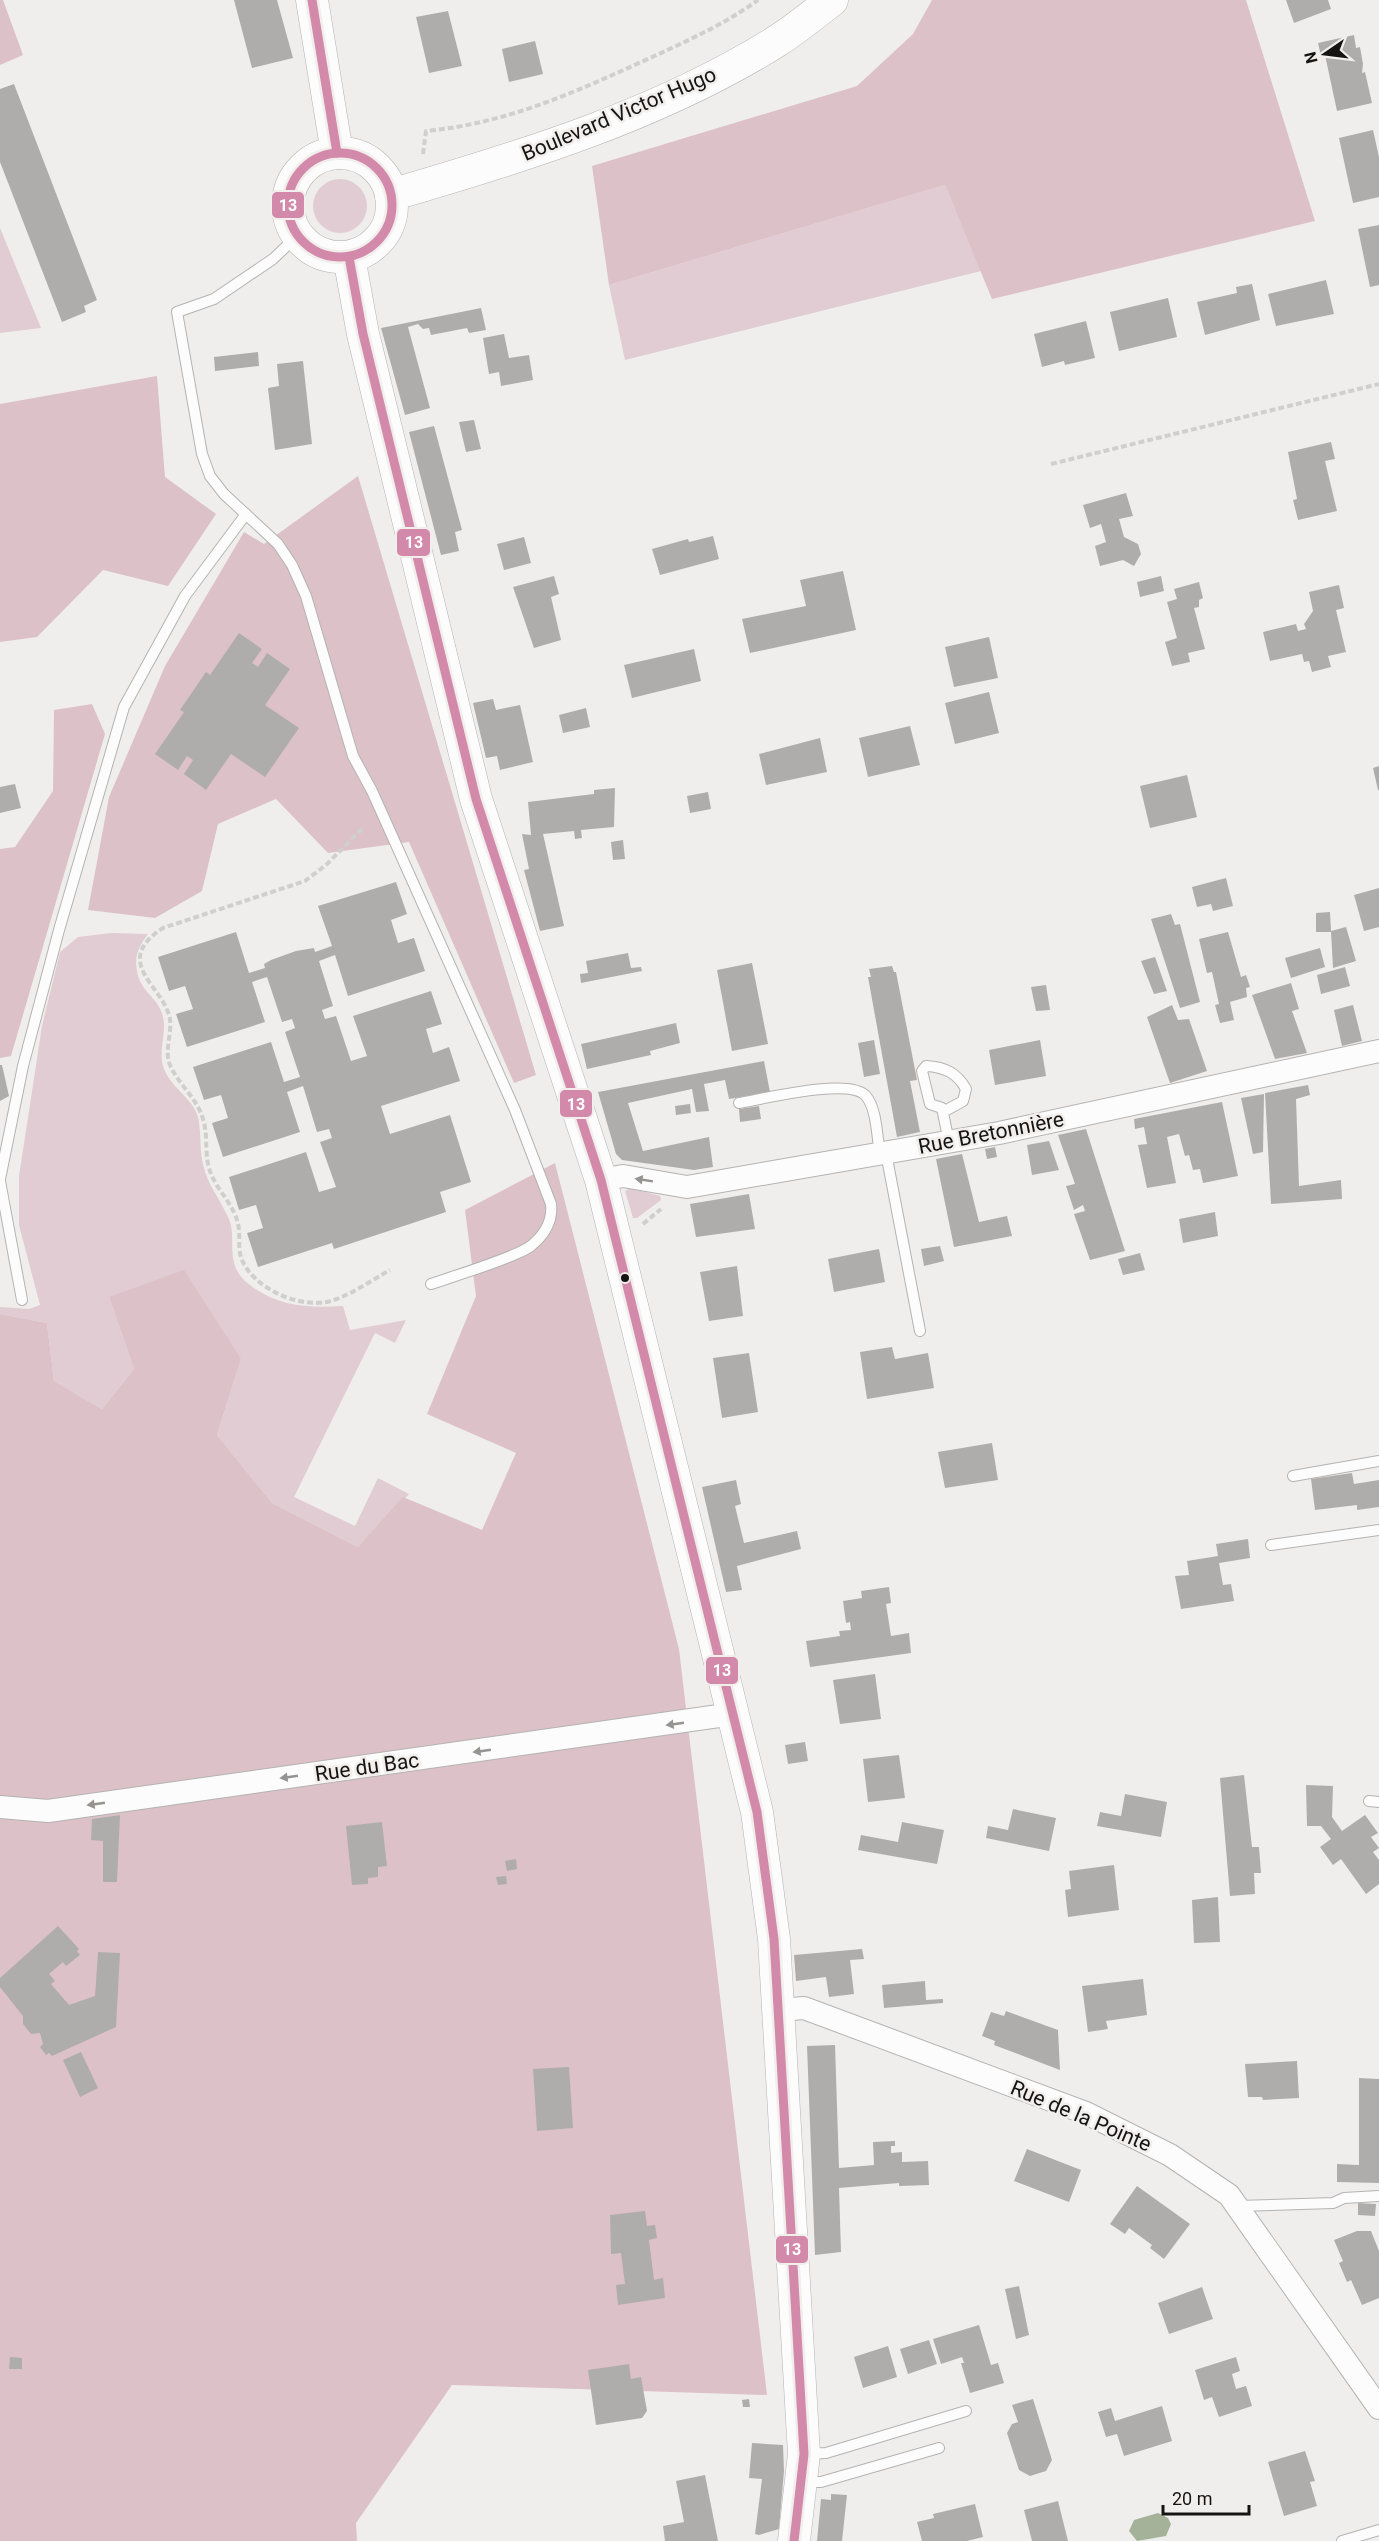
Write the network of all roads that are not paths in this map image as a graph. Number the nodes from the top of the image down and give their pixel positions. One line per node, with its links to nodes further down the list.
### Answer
1 (312, 0): 3 (main road)
2 (832, 0): 4 (main road, Boulevard Victor Hugo)
3 (337, 153): 4 (main road); 5 (main road)
4 (391, 195): 6 (main road)
5 (297, 236): 6 (main road); 7 (lane)
6 (350, 257): 14 (main road)
7 (246, 514): 13 (lane); 15 (lane)
8 (1379, 1051): 11 (street, Rue Bretonnière)
9 (739, 1103): 12 (lane)
10 (943, 1112): 10 (lane); 11 (lane)
11 (949, 1142): 12 (street, Rue Bretonnière)
12 (883, 1154): 14 (street, Rue Bretonnière, one-way to 14); 17 (lane)
13 (0, 1180): 16 (lane)
14 (601, 1180): 22 (main road)
15 (431, 1284)
16 (22, 1300)
17 (920, 1331)
18 (1379, 1461): 19 (lane)
19 (1293, 1476)
20 (1379, 1530): 21 (lane)
21 (1271, 1545)
22 (733, 1714): 23 (street, Rue du Bac, one-way to 23); 24 (main road)
23 (0, 1807)
24 (779, 2010): 26 (street, Rue de la Pointe); 30 (main road)
25 (1379, 2196): 26 (lane)
26 (1237, 2206): 27 (street, Rue de la Pointe)
27 (1379, 2408)
28 (966, 2411): 30 (lane)
29 (939, 2448): 30 (lane)
30 (802, 2468): 32 (main road)
31 (1379, 2530): 33 (lane)
32 (794, 2541)
33 (1342, 2541)

